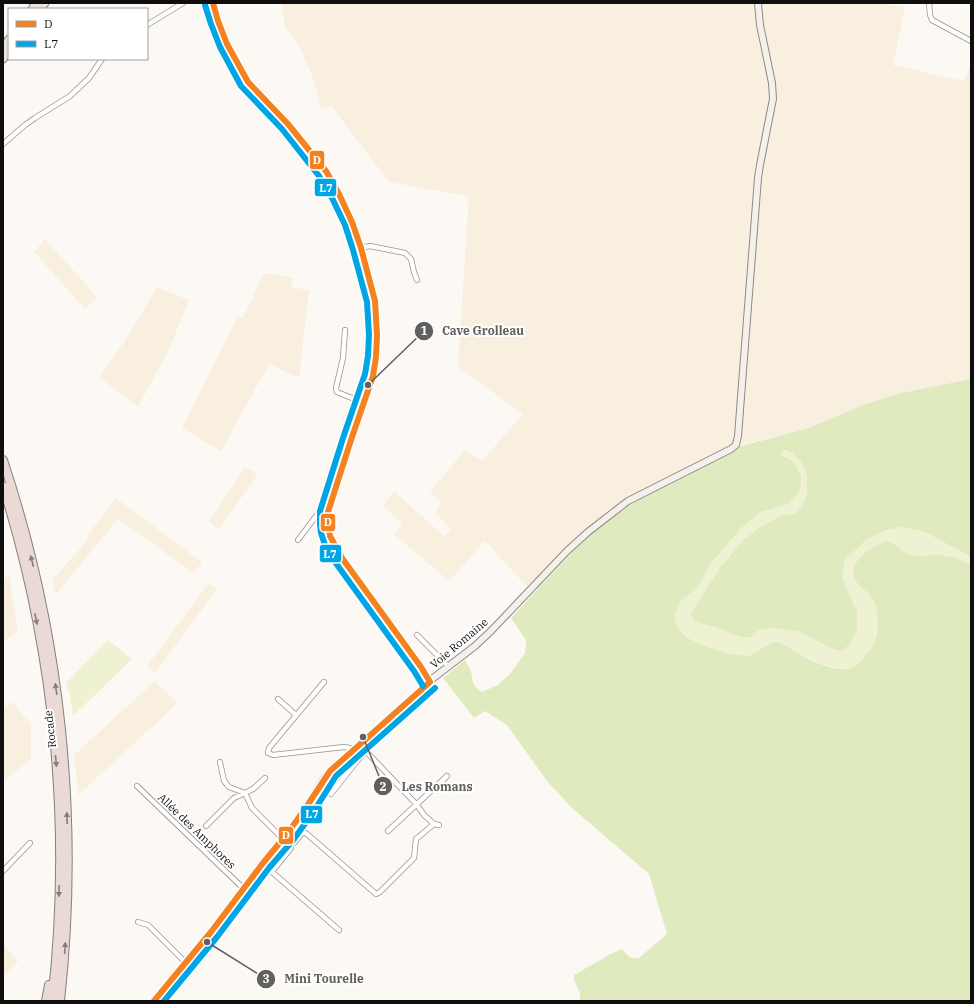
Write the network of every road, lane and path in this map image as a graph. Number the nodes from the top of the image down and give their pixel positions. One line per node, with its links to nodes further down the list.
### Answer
1 (183, 3): 5 (street)
2 (213, 3): 9 (street)
3 (758, 3): 18 (street, Voie Romaine)
4 (929, 3): 6 (street)
5 (148, 24)
6 (971, 41)
7 (101, 60): 8 (street)
8 (3, 144)
9 (361, 248): 10 (street); 12 (street)
10 (417, 280)
11 (345, 330): 12 (street)
12 (364, 403): 15 (street)
13 (3, 460): 45 (highway, Rocade, one-way to 13)
14 (3, 486): 46 (highway, one-way to 46)
15 (328, 512): 16 (street); 20 (street)
16 (298, 540)
17 (417, 635): 18 (street)
18 (449, 667): 20 (street, Voie Romaine)
19 (324, 682): 22 (street)
20 (430, 682): 23 (street, Voie Romaine)
21 (278, 699): 22 (street)
22 (296, 715): 24 (street)
23 (360, 746): 24 (street, Voie Romaine); 25 (street)
24 (354, 751): 37 (street, Voie Romaine)
25 (365, 752): 31 (street); 32 (street)
26 (220, 762): 30 (street)
27 (447, 776): 32 (street)
28 (265, 778): 30 (street)
29 (137, 786): 41 (street, Allée des Amphores)
30 (245, 793): 35 (street); 37 (street)
31 (331, 794)
32 (417, 805): 33 (street); 36 (street)
33 (434, 824): 34 (street); 39 (street)
34 (439, 825)
35 (206, 826)
36 (388, 831)
37 (283, 839): 39 (street); 41 (street, Voie Romaine)
38 (30, 844): 40 (street)
39 (291, 844): 43 (street)
40 (3, 871)
41 (244, 889): 44 (street, Voie Romaine)
42 (138, 922): 44 (street)
43 (339, 930)
44 (186, 962): 47 (street, Voie Romaine)
45 (64, 964): 50 (highway, Rocade); 51 (highway)
46 (55, 968): 48 (highway); 49 (highway)
47 (158, 1000)
48 (46, 1001)
49 (52, 1001)
50 (60, 1001)
51 (65, 1001)

